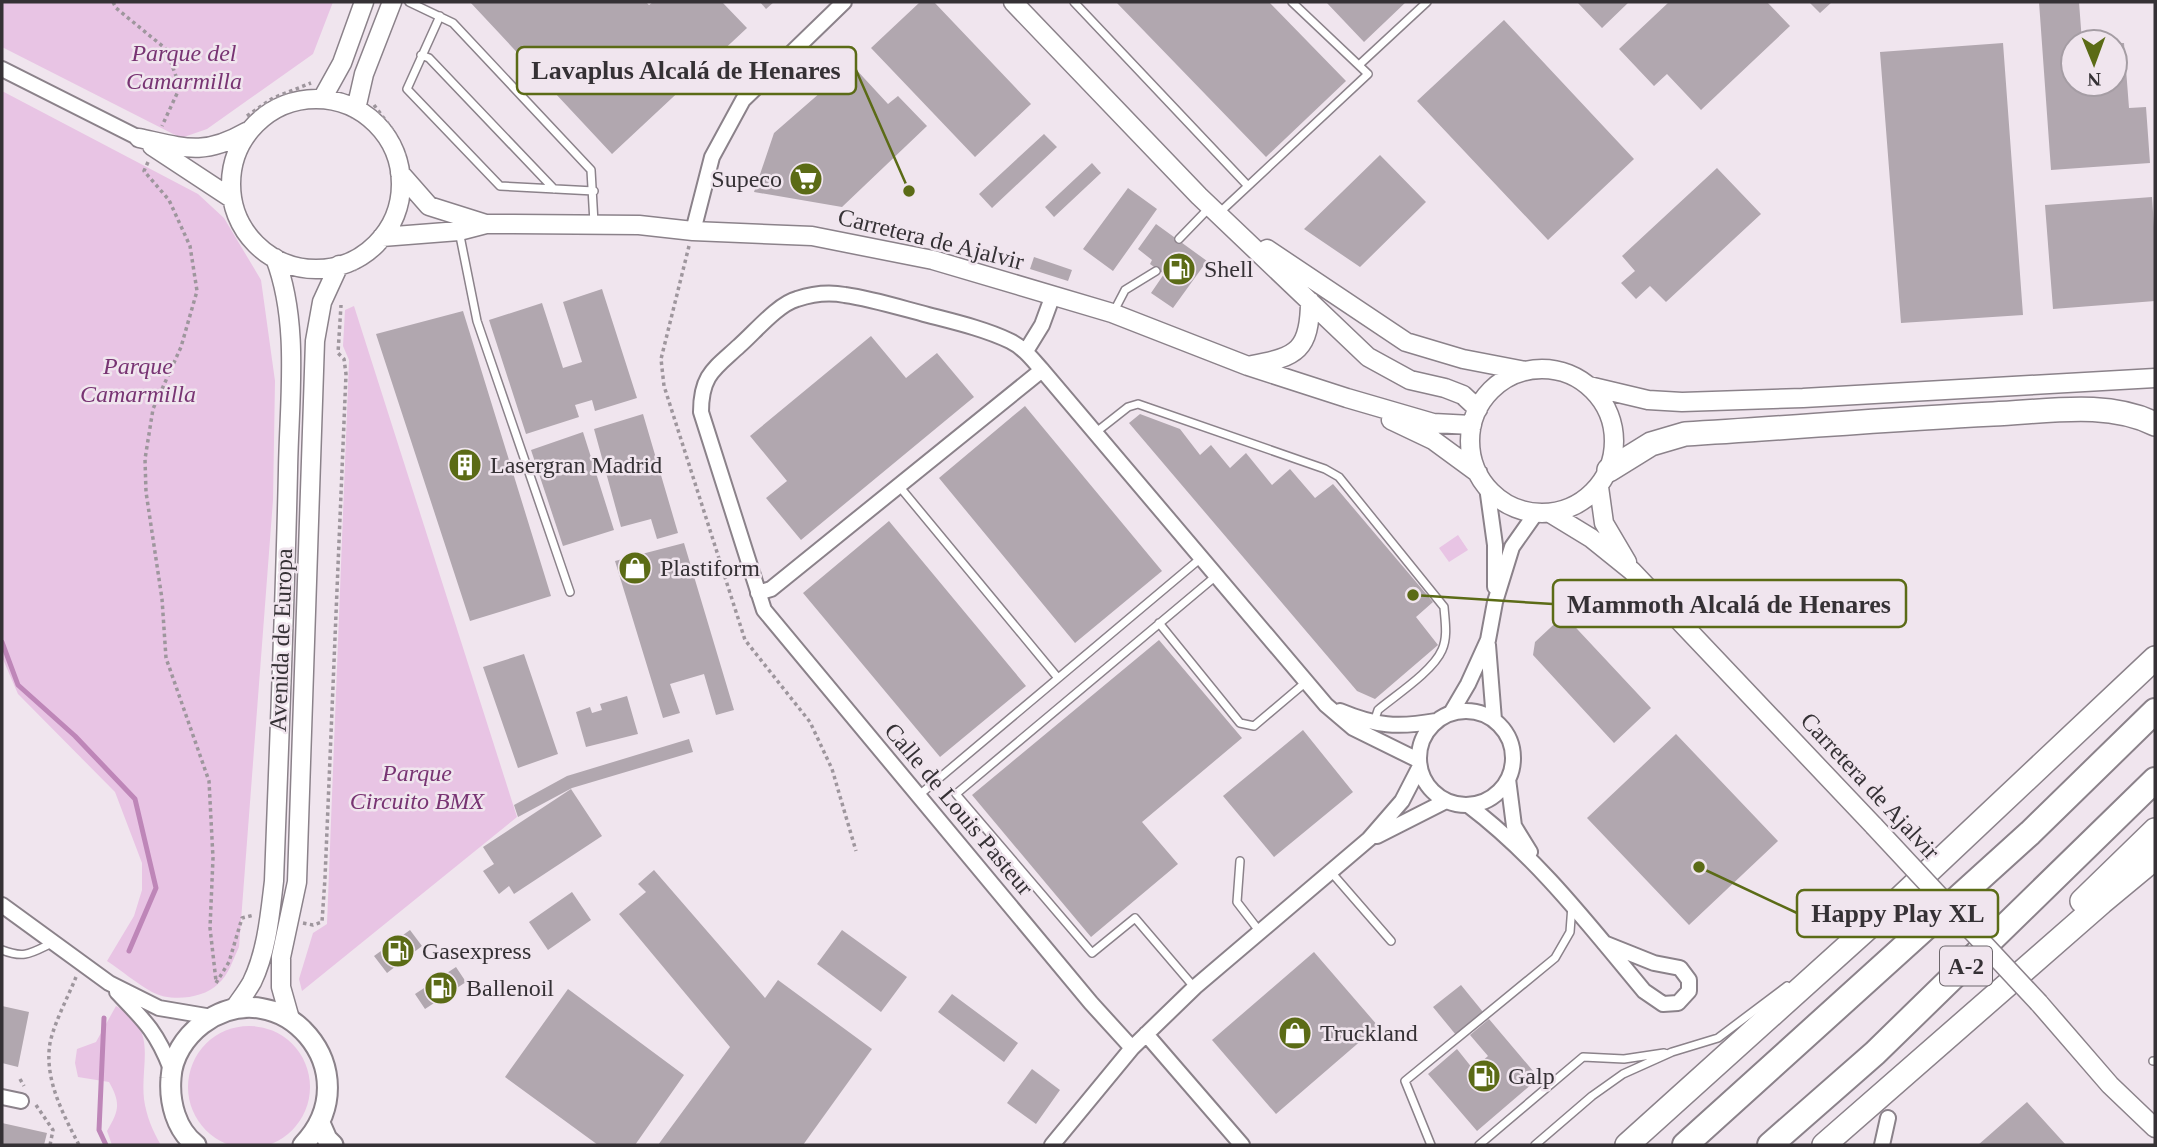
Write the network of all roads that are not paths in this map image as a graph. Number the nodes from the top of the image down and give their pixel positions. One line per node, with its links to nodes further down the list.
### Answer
1 (364, 2): 13 (street)
2 (392, 2): 14 (street)
3 (409, 2): 9 (lane)
4 (844, 2): 27 (street)
5 (1013, 2): 22 (street)
6 (1074, 2): 18 (lane)
7 (1292, 2): 11 (lane)
8 (1427, 2): 11 (lane)
9 (440, 16): 10 (lane); 20 (lane)
10 (421, 55): 19 (lane); 19 (lane)
11 (1359, 65): 18 (lane)
12 (2, 69): 16 (street)
13 (322, 99): 14 (street); 15 (street)
14 (356, 109): 17 (street)
15 (248, 124): 16 (street); 21 (street)
16 (139, 138): 21 (street)
17 (405, 179): 23 (street, Carretera de Ajalvir); 28 (street)
18 (1248, 186): 22 (lane)
19 (554, 189): 20 (lane)
20 (594, 191): 24 (lane)
21 (232, 198): 30 (street)
22 (1214, 210): 25 (street); 29 (lane)
23 (486, 224): 24 (street, Carretera de Ajalvir); 26 (street, Carretera de Ajalvir)
24 (594, 225): 27 (street, Carretera de Ajalvir)
25 (1235, 229): 34 (street); 39 (street)
26 (459, 231): 28 (street, Carretera de Ajalvir); 53 (lane)
27 (693, 231): 33 (street, Carretera de Ajalvir)
28 (388, 236): 31 (street)
29 (1179, 239)
30 (275, 258): 31 (street); 93 (street, Avenida de Europa)
31 (344, 269): 95 (street, Avenida de Europa)
32 (1156, 271): 35 (lane)
33 (1053, 295): 35 (street, Carretera de Ajalvir); 36 (street)
34 (1310, 301): 37 (street); 43 (street)
35 (1112, 313): 37 (street, Carretera de Ajalvir)
36 (1026, 351): 38 (street, Calle de Louis Pasteur); 54 (street, Calle de Louis Pasteur)
37 (1248, 366): 42 (street, Carretera de Ajalvir)
38 (1042, 370): 45 (street, Calle de Louis Pasteur); 48 (street)
39 (1525, 371): 41 (street); 43 (street)
40 (2155, 378): 41 (street)
41 (1589, 386): 46 (street)
42 (1347, 398): 43 (street, Carretera de Ajalvir); 47 (street, Carretera de Ajalvir)
43 (1475, 417): 47 (street)
44 (2155, 424): 46 (highway)
45 (1096, 433): 50 (street, Calle de Louis Pasteur); 68 (lane)
46 (1604, 479): 49 (street); 51 (street, Carretera de Ajalvir)
47 (1482, 480): 49 (street); 55 (street)
48 (899, 485): 54 (street); 60 (lane)
49 (1543, 513): 51 (street, Carretera de Ajalvir); 55 (street)
50 (1201, 558): 52 (street, Calle de Louis Pasteur); 60 (lane)
51 (1632, 571): 105 (street, Carretera de Ajalvir, bridge)
52 (1216, 576): 56 (lane); 61 (street, Calle de Louis Pasteur)
53 (570, 592)
54 (758, 593): 72 (street, Calle de Louis Pasteur)
55 (1495, 602): 57 (street)
56 (1159, 623): 61 (lane); 92 (lane)
57 (1488, 640): 65 (street); 66 (street)
58 (2155, 648): 62 (highway)
59 (2155, 658): 62 (highway)
60 (1058, 678): 72 (lane)
61 (1306, 682): 63 (street, Calle de Louis Pasteur)
62 (2120, 692): 83 (highway)
63 (1326, 705): 68 (street, Calle de Louis Pasteur); 69 (street, Calle de Louis Pasteur)
64 (2155, 711): 115 (highway, A-2)
65 (1451, 713): 66 (street); 67 (street)
66 (1494, 720): 70 (street)
67 (1436, 721): 68 (street, Calle de Louis Pasteur); 69 (street)
68 (1374, 723)
69 (1419, 764): 73 (street); 76 (street)
70 (1508, 779): 74 (street); 79 (street)
71 (2155, 780): 116 (highway, A-2)
72 (918, 796): 97 (street, Calle de Louis Pasteur)
73 (1447, 801): 74 (street); 76 (street)
74 (1468, 805): 79 (street)
75 (2155, 831): 100 (highway)
76 (1370, 839): 80 (street)
77 (2155, 858): 100 (highway)
78 (1240, 861): 84 (lane)
79 (1543, 870): 82 (street)
80 (1331, 872): 84 (street); 85 (lane)
81 (2, 905): 86 (street)
82 (1572, 905): 87 (street); 111 (lane)
83 (1880, 917): 89 (lane); 114 (highway)
84 (1260, 932): 92 (street)
85 (1391, 941)
86 (52, 943): 88 (lane); 91 (street)
87 (1604, 943): 87 (street)
88 (2, 950)
89 (1804, 974)
90 (1794, 982): 98 (lane)
91 (109, 984): 94 (street); 99 (street)
92 (1195, 988): 96 (street)
93 (234, 1009): 94 (main road); 95 (main road)
94 (212, 1017): 99 (main road)
95 (290, 1019): 104 (main road)
96 (1146, 1034): 97 (street); 110 (street)
97 (1132, 1048): 109 (street)
98 (1672, 1052): 112 (lane); 113 (lane)
99 (172, 1069): 106 (main road)
100 (1897, 1081): 117 (highway)
101 (2, 1097): 102 (street)
102 (21, 1101)
103 (1888, 1118): 118 (street)
104 (320, 1123): 107 (main road); 108 (main road)
105 (2155, 1128)
106 (196, 1145)
107 (303, 1145)
108 (333, 1145)
109 (1052, 1145)
110 (1242, 1145)
111 (1431, 1145)
112 (1479, 1145)
113 (1535, 1145)
114 (1627, 1145)
115 (1685, 1145)
116 (1770, 1145)
117 (1824, 1145)
118 (1882, 1145)

